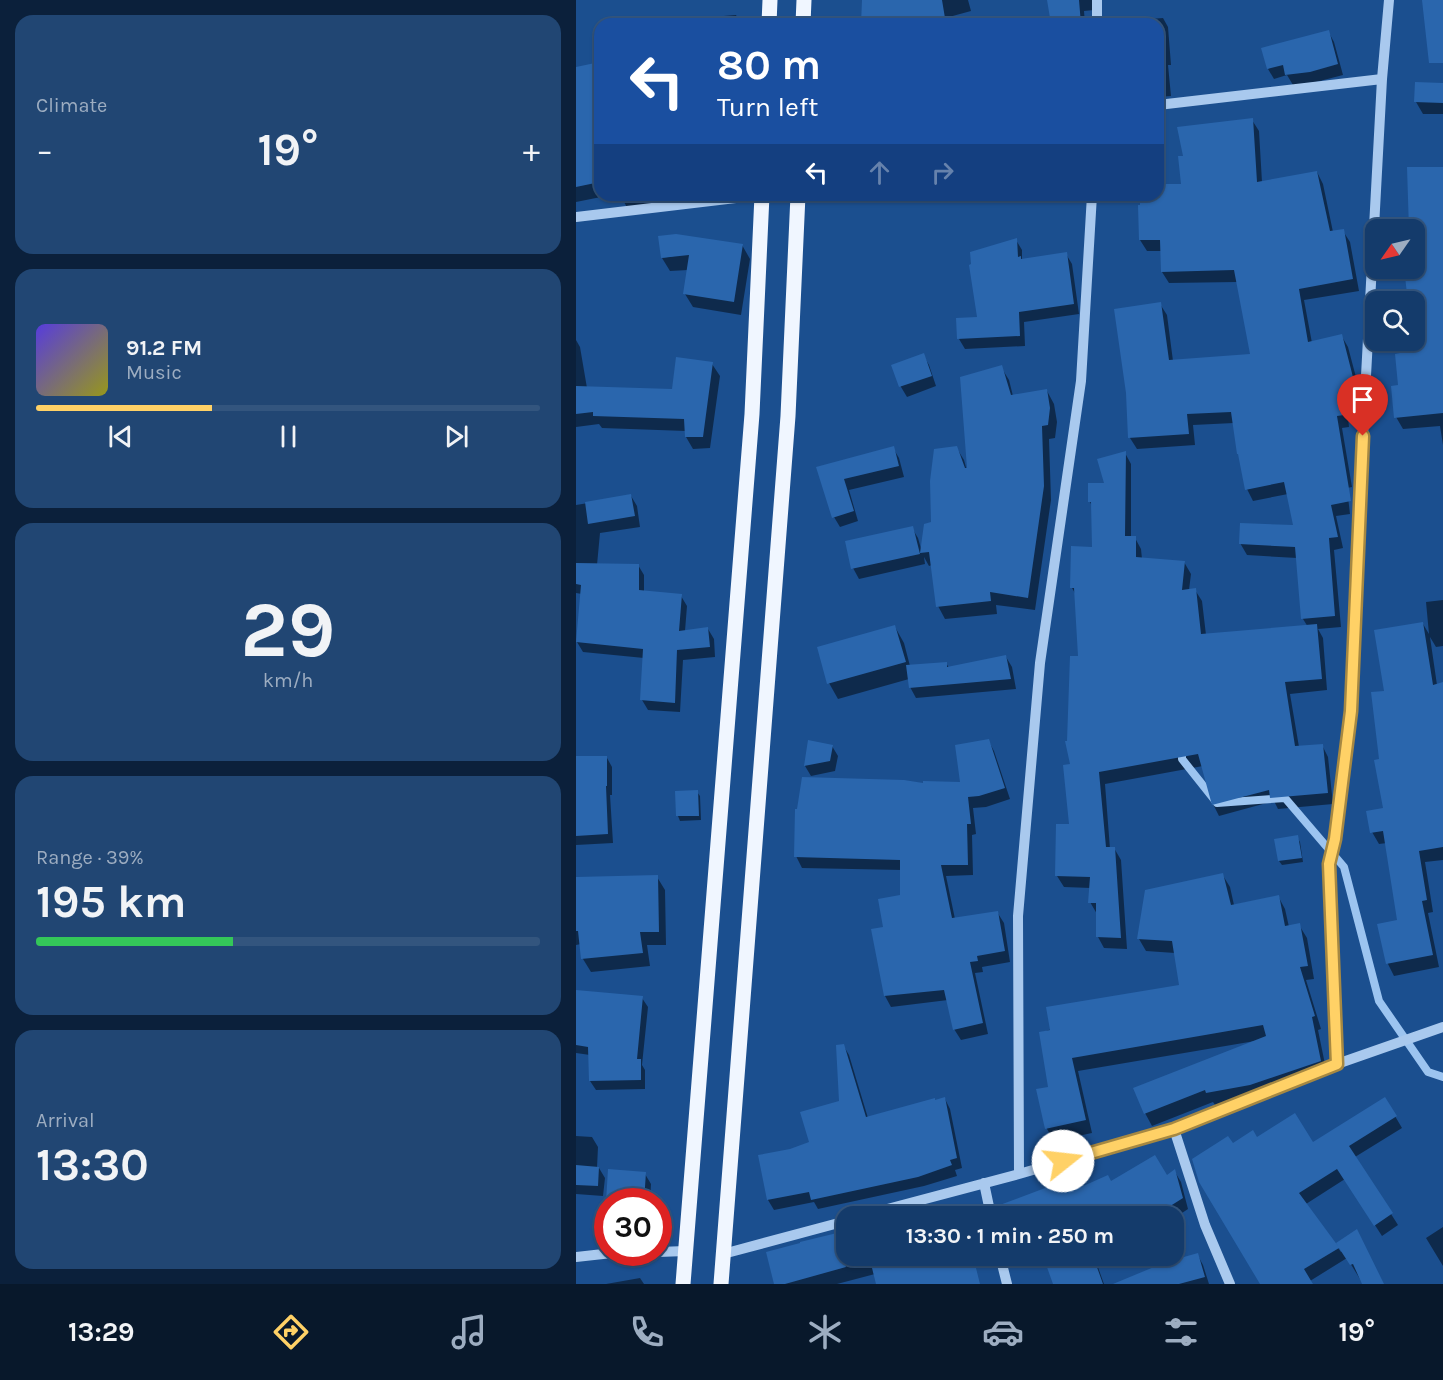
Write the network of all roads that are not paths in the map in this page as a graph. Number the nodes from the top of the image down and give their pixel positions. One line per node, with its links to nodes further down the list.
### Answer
1 (770, 0): 5 (main road)
2 (804, 0): 6 (main road)
3 (1097, 0): 7 (street)
4 (1389, 0): 8 (street)
5 (769, 18)
6 (803, 18)
7 (1097, 18)
8 (1382, 79): 9 (street); 16 (street)
9 (1164, 104)
10 (711, 201): 14 (street)
11 (761, 201): 23 (main road)
12 (798, 201): 25 (main road)
13 (1092, 201): 18 (street)
14 (576, 217)
15 (1443, 1027): 16 (street)
16 (1337, 1064): 17 (street)
17 (1174, 1129): 18 (street); 32 (street)
18 (1019, 1174): 19 (street)
19 (984, 1183): 20 (street); 21 (street)
20 (898, 1206)
21 (989, 1206)
22 (836, 1224): 25 (street)
23 (686, 1251): 24 (street); 29 (main road)
24 (672, 1252)
25 (723, 1254): 30 (main road)
26 (594, 1255): 27 (street)
27 (576, 1257)
28 (1002, 1266): 31 (street)
29 (683, 1284)
30 (721, 1284)
31 (1007, 1284)
32 (1230, 1284)

